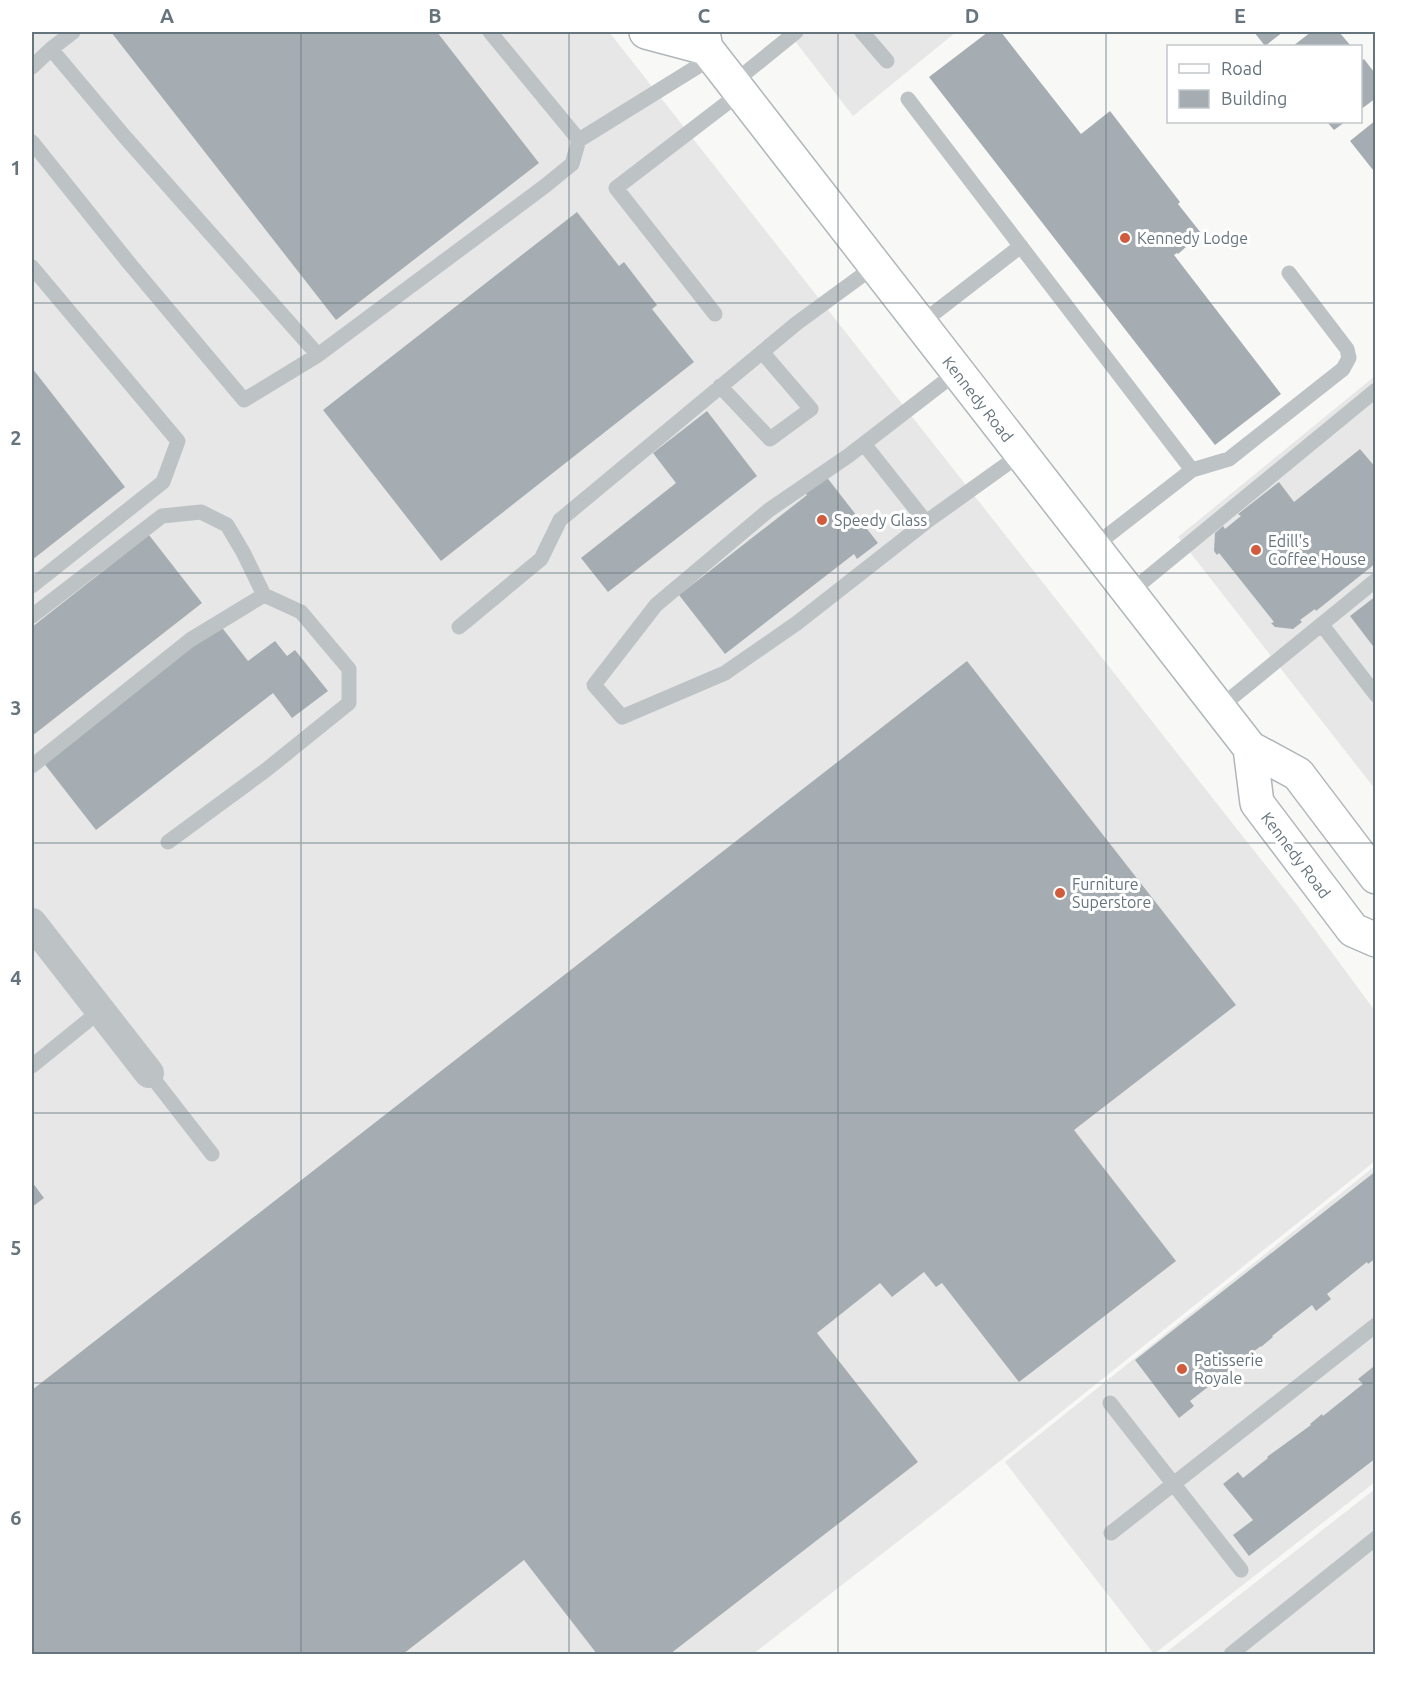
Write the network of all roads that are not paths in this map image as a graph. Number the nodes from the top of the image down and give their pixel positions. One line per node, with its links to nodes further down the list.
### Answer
1 (73, 32): 7 (lane)
2 (490, 32): 12 (lane)
3 (646, 32): 6 (main road)
4 (796, 32): 10 (lane)
5 (862, 32): 8 (lane)
6 (707, 46): 10 (main road, Kennedy Road); 12 (lane)
7 (51, 49): 9 (lane); 21 (lane)
8 (887, 61)
9 (32, 67)
10 (737, 88): 15 (main road, Kennedy Road); 18 (lane)
11 (908, 99): 14 (lane)
12 (579, 140): 21 (lane)
13 (32, 142): 21 (lane)
14 (1021, 246): 19 (lane); 27 (lane)
15 (875, 266): 19 (main road, Kennedy Road); 20 (lane)
16 (32, 267): 31 (lane)
17 (1289, 273): 27 (lane)
18 (715, 314)
19 (920, 324): 22 (main road, Kennedy Road)
20 (762, 352): 23 (lane); 23 (lane)
21 (318, 355)
22 (957, 372): 25 (lane); 26 (main road, Kennedy Road)
23 (720, 387): 36 (lane)
24 (1376, 390): 32 (lane)
25 (864, 444): 28 (lane); 28 (lane)
26 (1021, 454): 28 (lane); 29 (main road, Kennedy Road)
27 (1192, 470): 29 (lane)
28 (926, 522)
29 (1093, 546): 32 (main road, Kennedy Road)
30 (1376, 580): 35 (lane)
31 (32, 585)
32 (1129, 593): 38 (main road, Kennedy Road)
33 (264, 595): 34 (lane); 40 (lane); 41 (lane)
34 (32, 616)
35 (1322, 624): 37 (lane); 38 (lane)
36 (459, 627)
37 (1376, 695)
38 (1219, 708): 39 (main road, Kennedy Road)
39 (1250, 748): 42 (main road, Kennedy Road); 44 (main road, Kennedy Road)
40 (32, 766)
41 (168, 842)
42 (1376, 877)
43 (32, 923): 45 (street)
44 (1376, 940)
45 (101, 1010): 46 (lane); 47 (street)
46 (32, 1065)
47 (149, 1073): 48 (lane)
48 (212, 1154)
49 (1376, 1325): 51 (lane)
50 (1110, 1403): 51 (lane)
51 (1174, 1484): 52 (lane); 54 (lane)
52 (1111, 1533)
53 (1376, 1538): 55 (lane)
54 (1241, 1569)
55 (1231, 1654)

